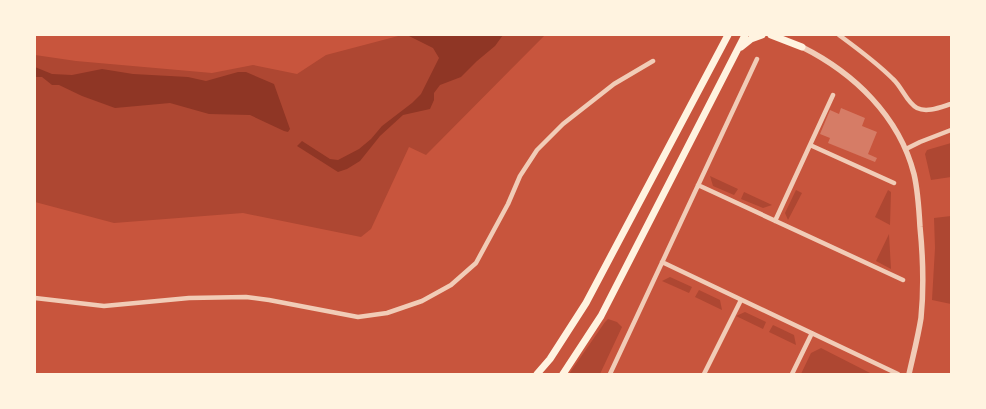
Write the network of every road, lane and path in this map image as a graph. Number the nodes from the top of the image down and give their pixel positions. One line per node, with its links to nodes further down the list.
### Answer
1 (728, 35): 24 (main road)
2 (745, 35): 8 (main road)
3 (762, 35): 8 (main road)
4 (771, 35): 7 (main road)
5 (789, 35): 7 (main road)
6 (839, 35): 12 (street)
7 (802, 47): 15 (street)
8 (736, 53): 25 (main road)
9 (756, 59): 17 (street)
10 (653, 61): 21 (street)
11 (833, 95): 14 (street)
12 (951, 104)
13 (951, 130): 15 (street)
14 (810, 145): 16 (street); 18 (street)
15 (906, 149): 30 (street)
16 (894, 183)
17 (698, 185): 18 (street); 19 (street)
18 (774, 221): 20 (street)
19 (662, 262): 22 (street); 26 (street)
20 (903, 280)
21 (35, 298)
22 (741, 300): 23 (street); 27 (street)
23 (812, 333): 28 (street); 29 (street)
24 (537, 374)
25 (563, 374)
26 (610, 374)
27 (704, 374)
28 (792, 374)
29 (898, 374)
30 (909, 374)

